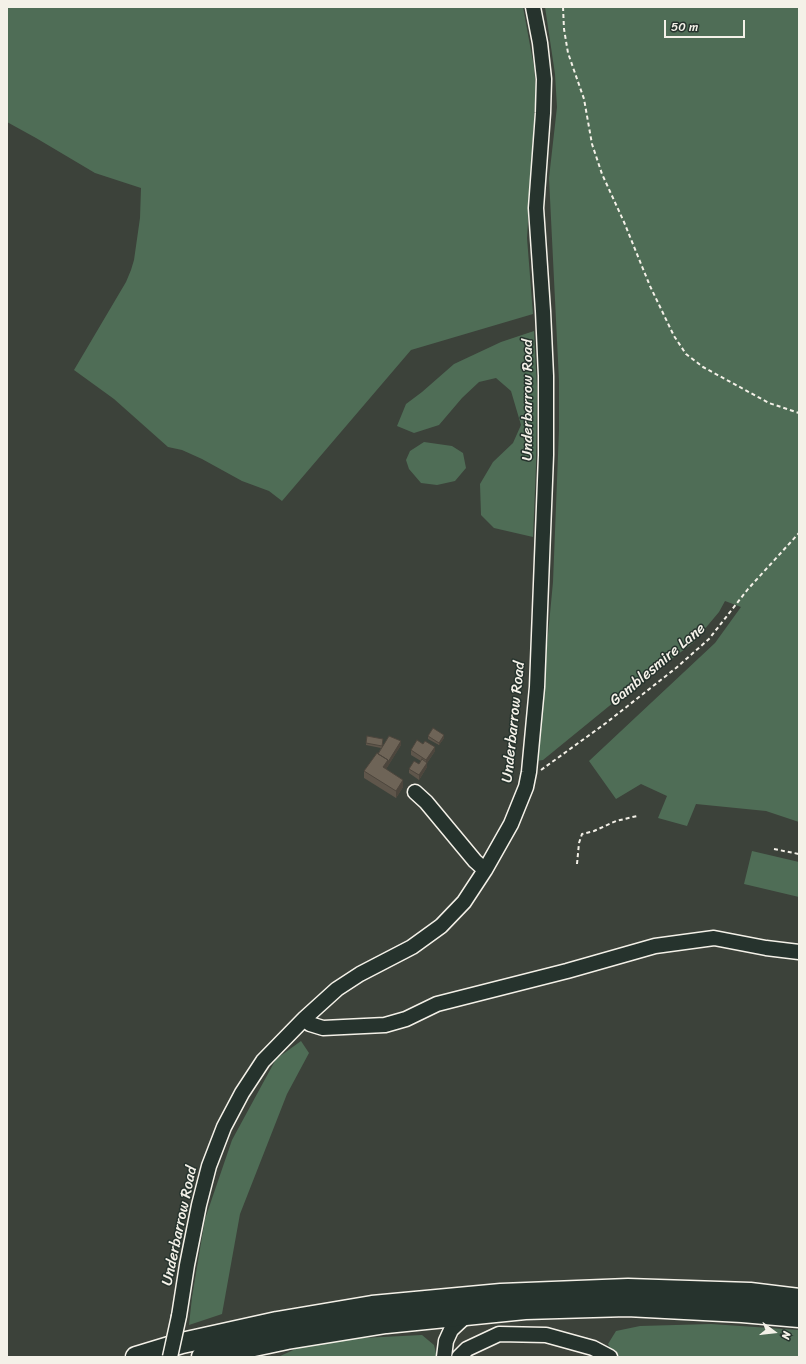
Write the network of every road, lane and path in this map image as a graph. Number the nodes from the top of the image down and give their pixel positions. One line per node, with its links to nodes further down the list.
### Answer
1 (533, 7): 5 (street, Underbarrow Road)
2 (563, 7): 3 (path)
3 (799, 413)
4 (799, 533): 5 (path, Gamblesmire Lane)
5 (529, 772): 11 (street, Underbarrow Road)
6 (415, 792): 11 (street)
7 (637, 816): 10 (path)
8 (774, 849): 9 (path)
9 (799, 854)
10 (577, 864)
11 (486, 870): 13 (street, Underbarrow Road)
12 (799, 952): 13 (street)
13 (305, 1018): 20 (street, Underbarrow Road, bridge)
14 (799, 1299): 19 (highway)
15 (468, 1314): 16 (highway); 17 (highway); 18 (street)
16 (799, 1317)
17 (426, 1319): 18 (street); 21 (highway)
18 (446, 1341): 22 (street)
19 (136, 1357)
20 (170, 1357)
21 (202, 1357)
22 (444, 1357)
23 (459, 1357): 24 (street)
24 (610, 1357)

